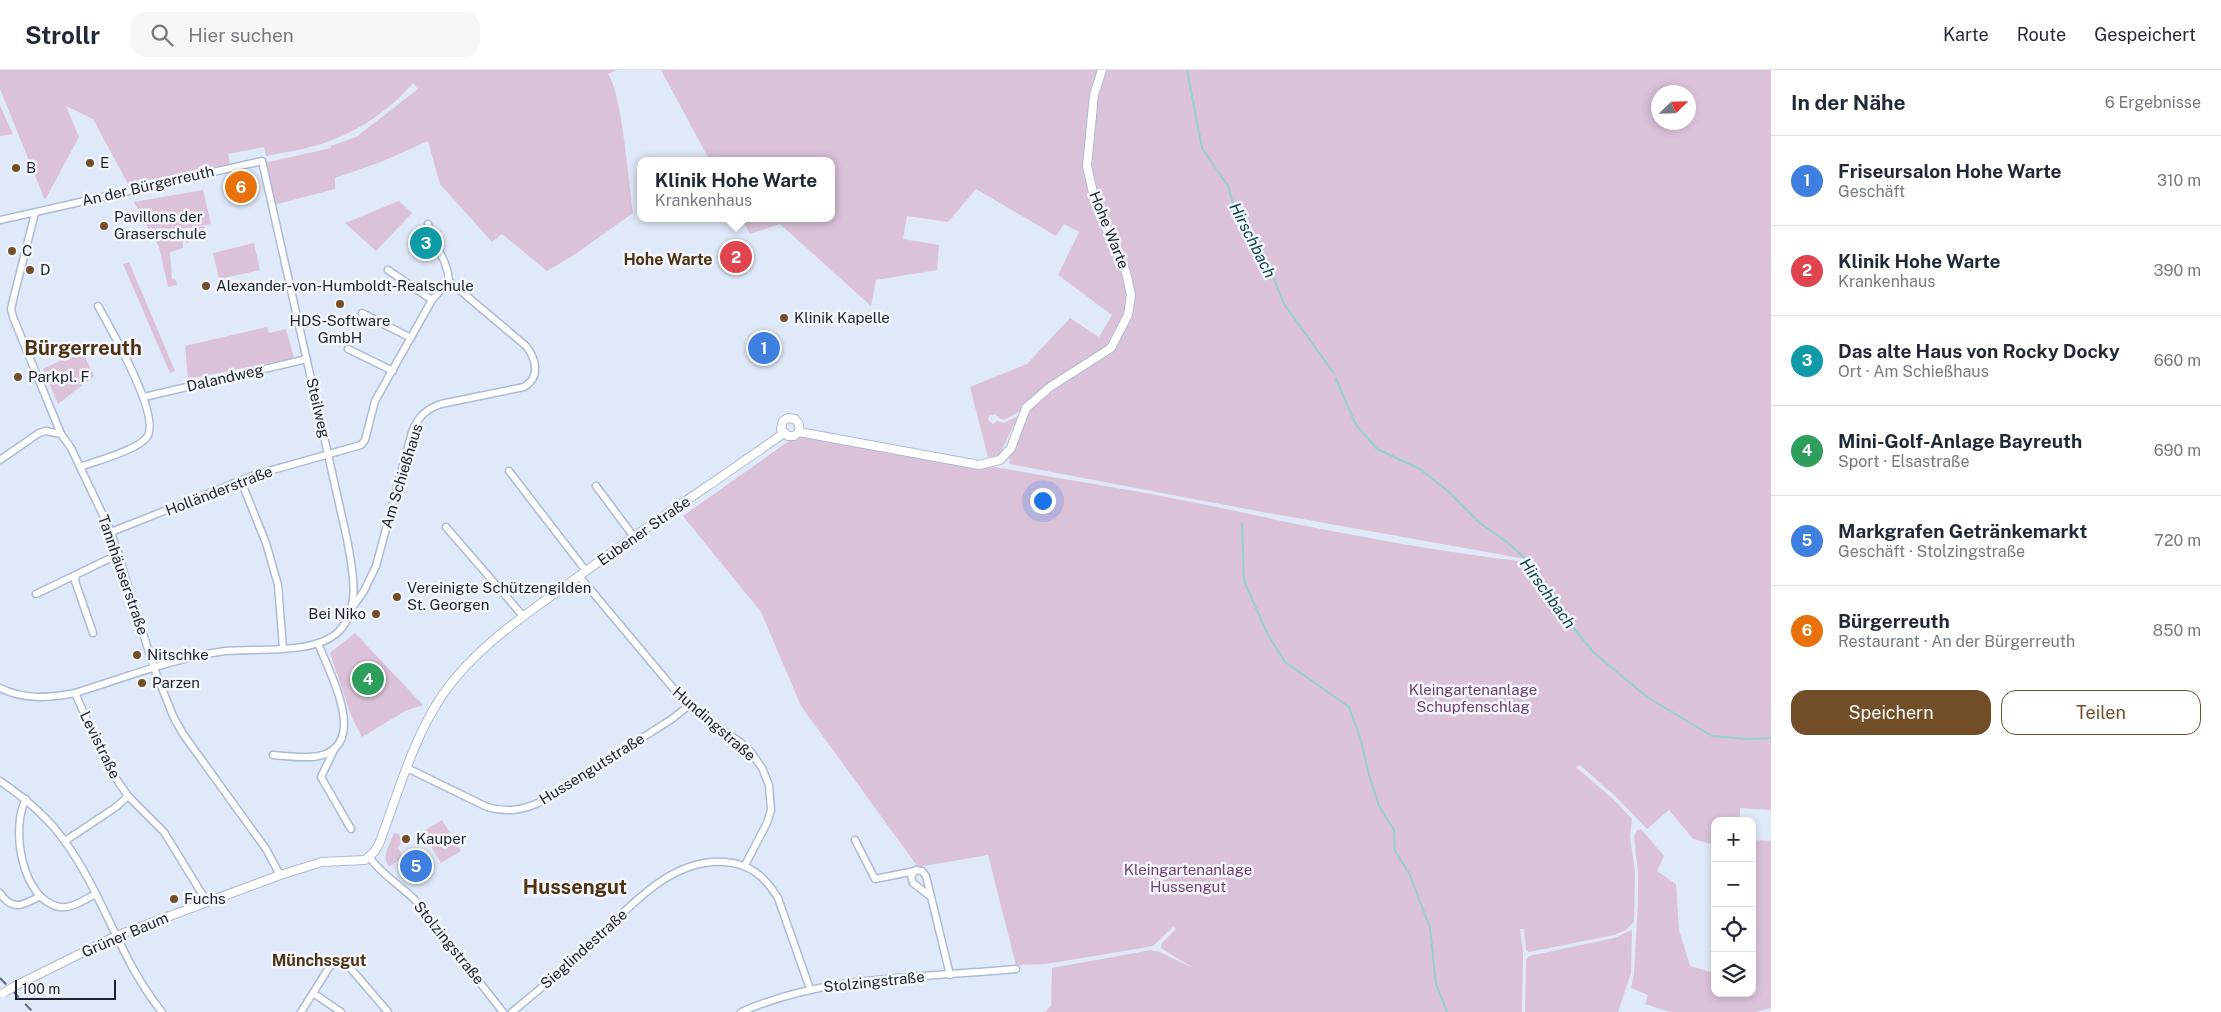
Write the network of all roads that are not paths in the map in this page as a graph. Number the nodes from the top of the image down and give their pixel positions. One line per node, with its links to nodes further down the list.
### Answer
1 (1102, 70): 16 (street, Hohe Warte)
2 (262, 161): 3 (street, An der Bürgerreuth); 13 (street, Steilweg)
3 (35, 213): 4 (street, An der Bürgerreuth); 18 (street, Tannhäuserstraße)
4 (0, 220)
5 (428, 224): 7 (street)
6 (388, 270): 8 (street)
7 (449, 281): 8 (street); 33 (street, Am Schießhaus)
8 (432, 300): 11 (street)
9 (98, 306): 15 (street)
10 (362, 313): 11 (street)
11 (411, 338): 14 (street)
12 (348, 349): 14 (street)
13 (307, 359): 15 (street, Dalandweg); 19 (street, Steilweg)
14 (393, 371): 19 (street, Holländerstraße)
15 (144, 397): 21 (street)
16 (798, 432): 17 (street, Hohe Warte); 17 (street)
17 (784, 433): 27 (street, Eubener Straße)
18 (61, 434): 20 (street); 21 (street, Tannhäuserstraße)
19 (328, 455): 23 (street, Holländerstraße); 33 (street, Steilweg)
20 (0, 460)
21 (80, 467): 26 (street, Tannhäuserstraße)
22 (509, 471): 29 (street)
23 (240, 481): 26 (street, Holländerstraße); 37 (street)
24 (596, 486): 27 (street)
25 (446, 528): 34 (street)
26 (111, 532): 28 (street, Tannhäuserstraße)
27 (634, 537): 29 (street, Eubener Straße)
28 (119, 554): 30 (street); 38 (street, Tannhäuserstraße)
29 (586, 571): 31 (street, Eubener Straße)
30 (76, 575): 32 (street); 35 (street)
31 (580, 576): 34 (street, Eubener Straße); 41 (street, Hundingstraße)
32 (36, 594)
33 (352, 608): 36 (street, Steilweg)
34 (523, 616): 44 (street, Eubener Straße)
35 (93, 633)
36 (318, 643): 37 (street); 42 (street)
37 (283, 648): 38 (street)
38 (154, 668): 40 (street); 54 (street, Tannhäuserstraße)
39 (0, 688): 40 (street)
40 (75, 693): 46 (street, Levistraße)
41 (688, 706): 44 (street, Hussengutstraße); 52 (street, Hundingstraße)
42 (334, 750): 43 (street); 48 (street)
43 (273, 755)
44 (407, 768): 51 (street, Eubener Straße)
45 (0, 781): 47 (street)
46 (128, 796): 50 (street, Levistraße); 59 (street, Levistraße)
47 (26, 799): 50 (street); 57 (street)
48 (351, 829)
49 (855, 840): 53 (street)
50 (65, 841): 56 (street)
51 (370, 858): 54 (street, Grüner Baum); 70 (street, Stolzingstraße)
52 (745, 865): 63 (street); 71 (street, Sieglindestraße)
53 (916, 870): 58 (street); 58 (street)
54 (280, 875): 59 (street, Grüner Baum)
55 (0, 893): 57 (street)
56 (96, 894): 57 (street); 60 (street)
57 (40, 896)
58 (930, 896): 62 (street)
59 (207, 902): 60 (street, Grüner Baum)
60 (116, 936): 65 (street, Grüner Baum, bridge); 66 (street)
61 (1016, 969): 62 (street, Stolzingstraße)
62 (950, 975): 63 (street, Stolzingstraße)
63 (810, 989): 72 (street, Stolzingstraße)
64 (313, 993): 67 (street); 68 (street); 69 (street)
65 (1, 994)
66 (162, 1012)
67 (301, 1012)
68 (341, 1012)
69 (388, 1012)
70 (503, 1012)
71 (512, 1012)
72 (742, 1012)

